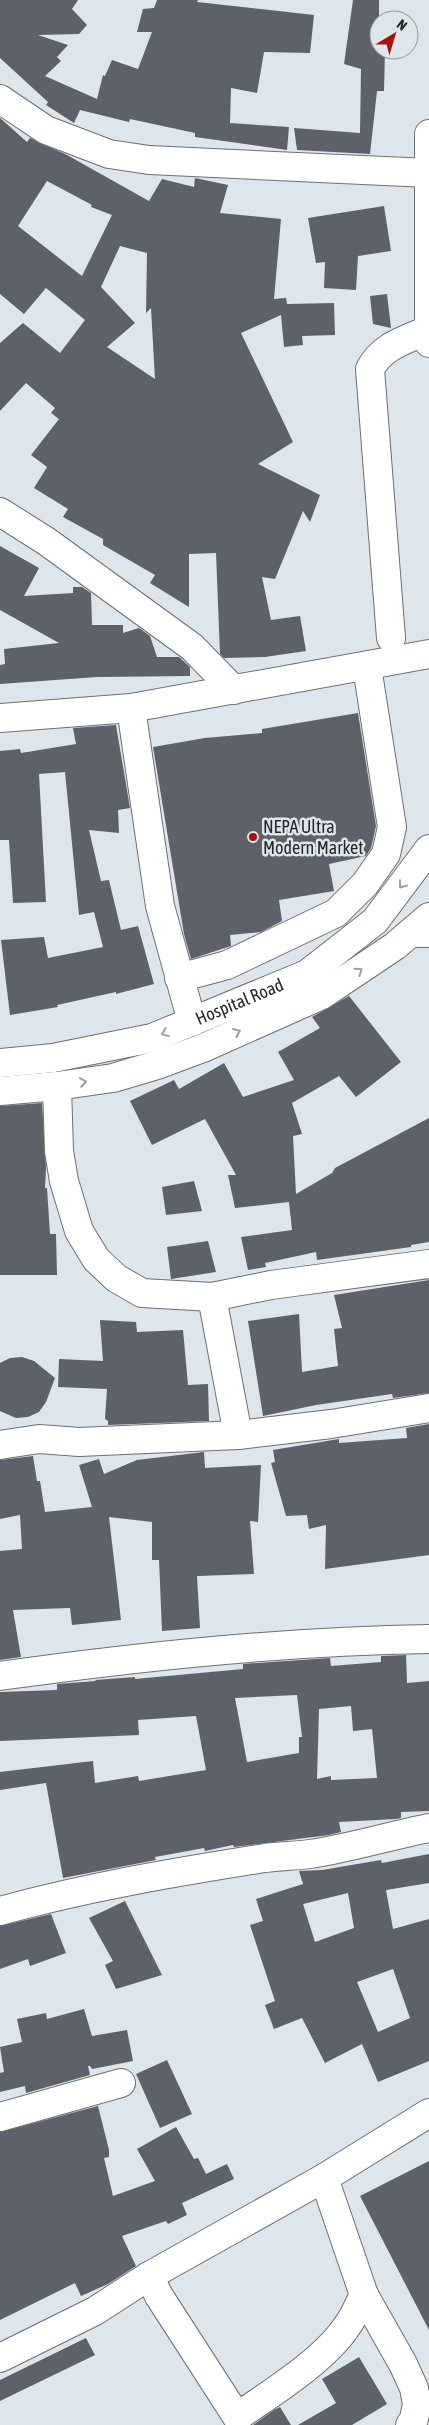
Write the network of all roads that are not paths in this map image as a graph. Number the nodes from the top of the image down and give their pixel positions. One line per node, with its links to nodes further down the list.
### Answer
1 (0, 99): 3 (street)
2 (429, 134): 3 (street)
3 (428, 173): 4 (street)
4 (428, 336): 6 (street)
5 (0, 512): 9 (street)
6 (391, 638)
7 (429, 654): 8 (street)
8 (367, 667): 9 (street); 14 (street)
9 (234, 690): 10 (street)
10 (131, 708): 11 (street); 14 (street)
11 (0, 718)
12 (429, 849): 15 (street, Hospital Road, one-way to 15)
13 (423, 928): 17 (street, Hospital Road, one-way to 13)
14 (179, 978): 15 (street)
15 (192, 1022): 16 (street, Hospital Road, one-way to 16)
16 (0, 1063)
17 (57, 1086): 18 (street, Hospital Road); 20 (street)
18 (0, 1091)
19 (429, 1264): 20 (street)
20 (212, 1297): 22 (street)
21 (429, 1408): 22 (street)
22 (238, 1435): 23 (street)
23 (0, 1445)
24 (429, 1639): 25 (street)
25 (0, 1676)
26 (429, 1828): 27 (street)
27 (0, 1911)
28 (121, 2083): 30 (street)
29 (429, 2113): 31 (street)
30 (0, 2117)
31 (324, 2178): 32 (street); 33 (street)
32 (149, 2276): 34 (street); 35 (street)
33 (364, 2295): 35 (street); 36 (street)
34 (0, 2358)
35 (229, 2421)
36 (410, 2425)

